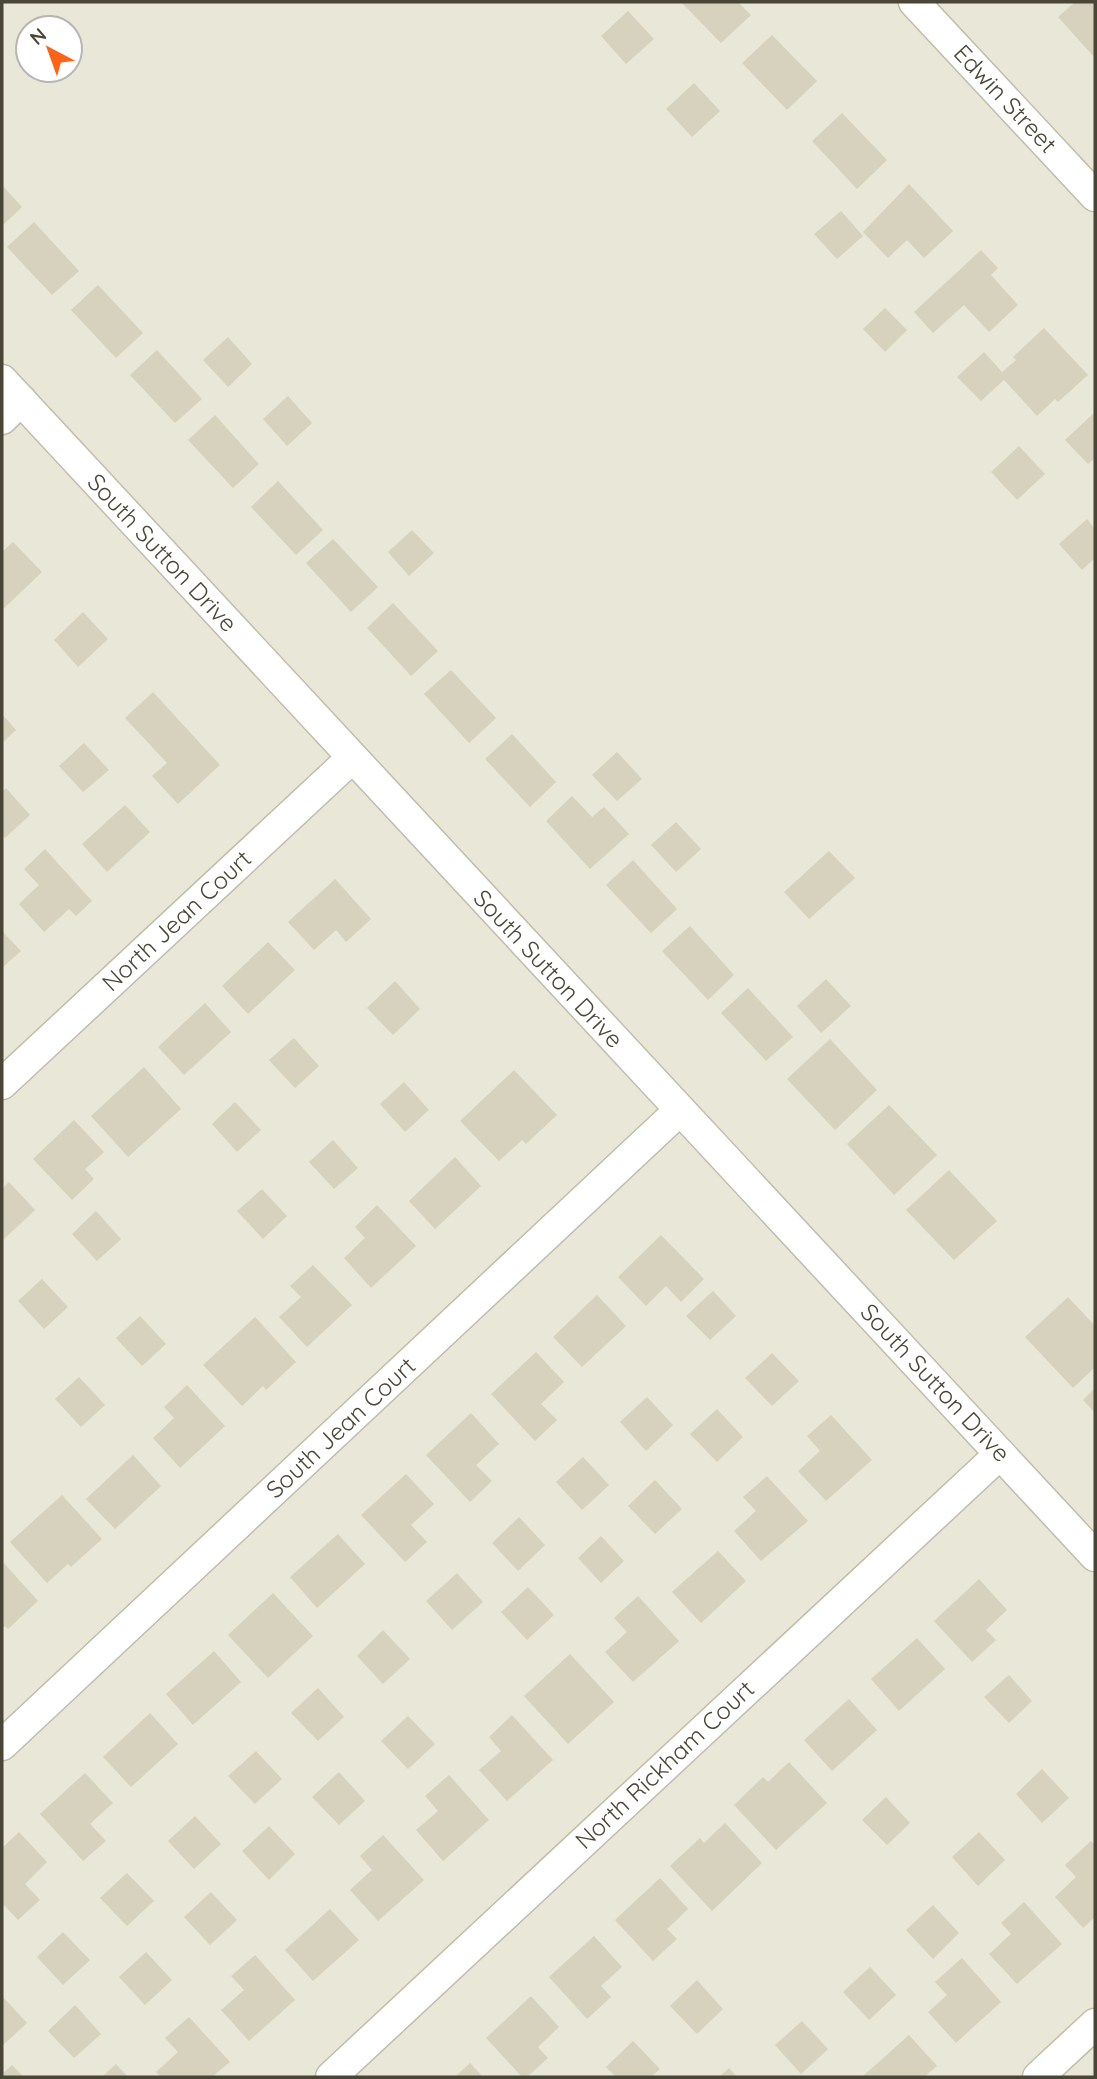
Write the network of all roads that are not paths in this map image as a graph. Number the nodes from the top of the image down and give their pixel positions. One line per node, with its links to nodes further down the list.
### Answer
1 (914, 2): 2 (street, Edwin Street)
2 (1095, 197)
3 (8, 400): 4 (street, South Sutton Drive)
4 (352, 758): 5 (street, North Jean Court); 6 (street, South Sutton Drive)
5 (2, 1084)
6 (680, 1110): 7 (street, South Sutton Drive); 9 (street, South Jean Court)
7 (1000, 1454): 8 (street, South Sutton Drive); 11 (street, North Rickham Court)
8 (1095, 1556)
9 (2, 1745)
10 (1095, 2024): 12 (street)
11 (331, 2077)
12 (1038, 2077)

